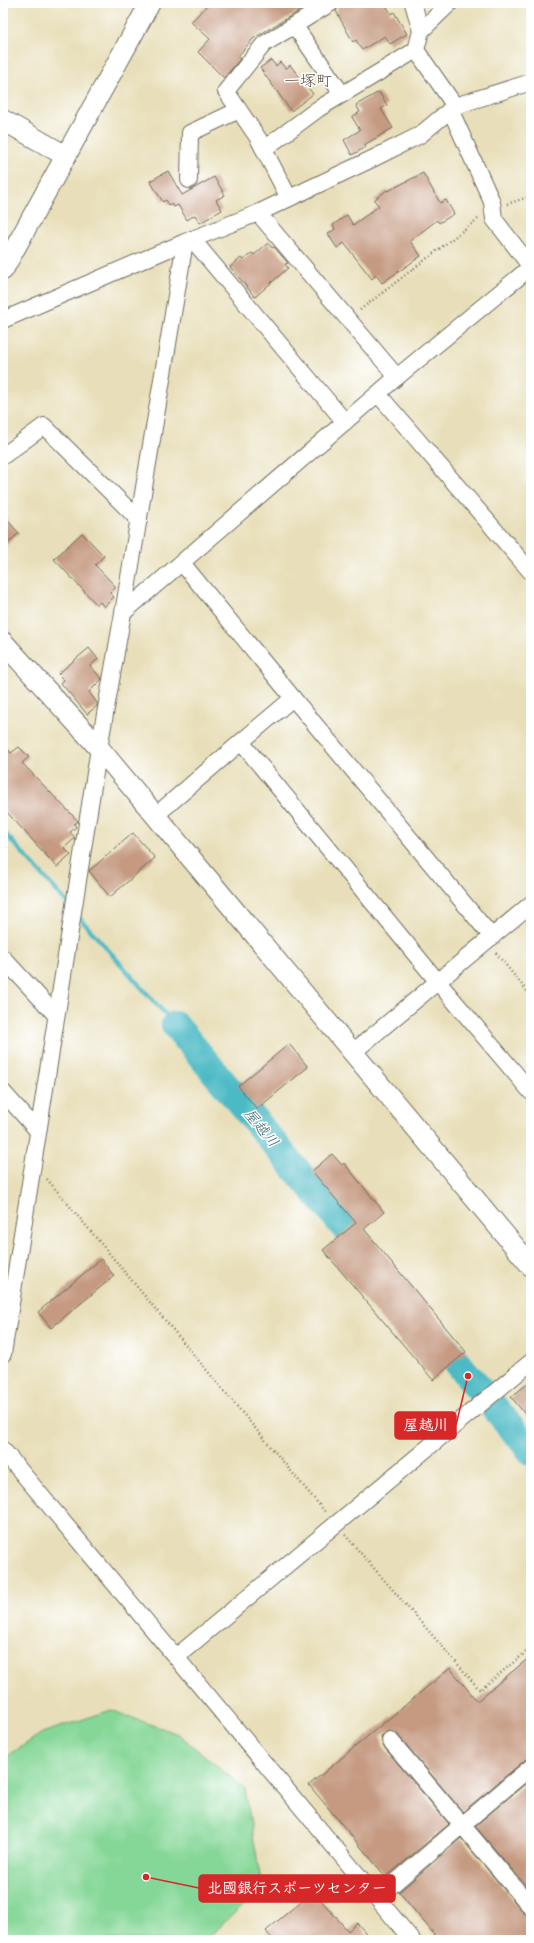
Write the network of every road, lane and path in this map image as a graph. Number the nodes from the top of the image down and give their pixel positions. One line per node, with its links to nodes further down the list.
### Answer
1 (150, 3): 14 (street)
2 (331, 3): 5 (street)
3 (413, 3): 6 (street)
4 (450, 3): 6 (street)
5 (294, 26): 9 (street); 11 (street)
6 (421, 31): 7 (street)
7 (416, 50): 9 (street); 10 (street)
8 (531, 82): 10 (street)
9 (342, 94): 13 (street)
10 (453, 108): 17 (street); 18 (street)
11 (239, 110): 13 (street); 15 (street)
12 (3, 120): 14 (street)
13 (264, 149): 17 (street)
14 (66, 156): 22 (street)
15 (189, 180)
16 (531, 196): 18 (path)
17 (289, 198): 19 (street)
18 (492, 208): 21 (street); 24 (path)
19 (258, 213): 20 (street); 24 (street)
20 (188, 240): 23 (street); 27 (street); 29 (street)
21 (531, 267): 25 (street)
22 (3, 270)
23 (3, 320)
24 (348, 320): 25 (street)
25 (397, 377): 26 (street)
26 (378, 394): 27 (street); 31 (street)
27 (345, 422): 30 (street)
28 (3, 456): 29 (street)
29 (139, 520): 32 (street)
30 (182, 563): 32 (street); 34 (street)
31 (531, 572)
32 (123, 613): 36 (street)
33 (3, 642): 36 (street)
34 (294, 698): 35 (street); 39 (street)
35 (240, 742): 37 (street); 41 (street)
36 (99, 748): 37 (street); 43 (street)
37 (155, 816): 44 (street)
38 (531, 904): 39 (street)
39 (489, 939): 41 (street); 42 (path)
40 (3, 958): 43 (street)
41 (438, 982): 44 (street); 46 (street)
42 (531, 996)
43 (56, 1015): 47 (street)
44 (352, 1053): 49 (street)
45 (3, 1092): 47 (street)
46 (531, 1092)
47 (37, 1130): 48 (street)
48 (32, 1162): 50 (street); 53 (path)
49 (531, 1266)
50 (3, 1354)
51 (531, 1362): 53 (street)
52 (3, 1450): 55 (street)
53 (336, 1524): 54 (path); 55 (street)
54 (531, 1648)
55 (176, 1657): 59 (street)
56 (390, 1740): 58 (street)
57 (531, 1767): 58 (street)
58 (462, 1825): 59 (street); 60 (street)
59 (377, 1898): 61 (street)
60 (531, 1907)
61 (412, 1940)

